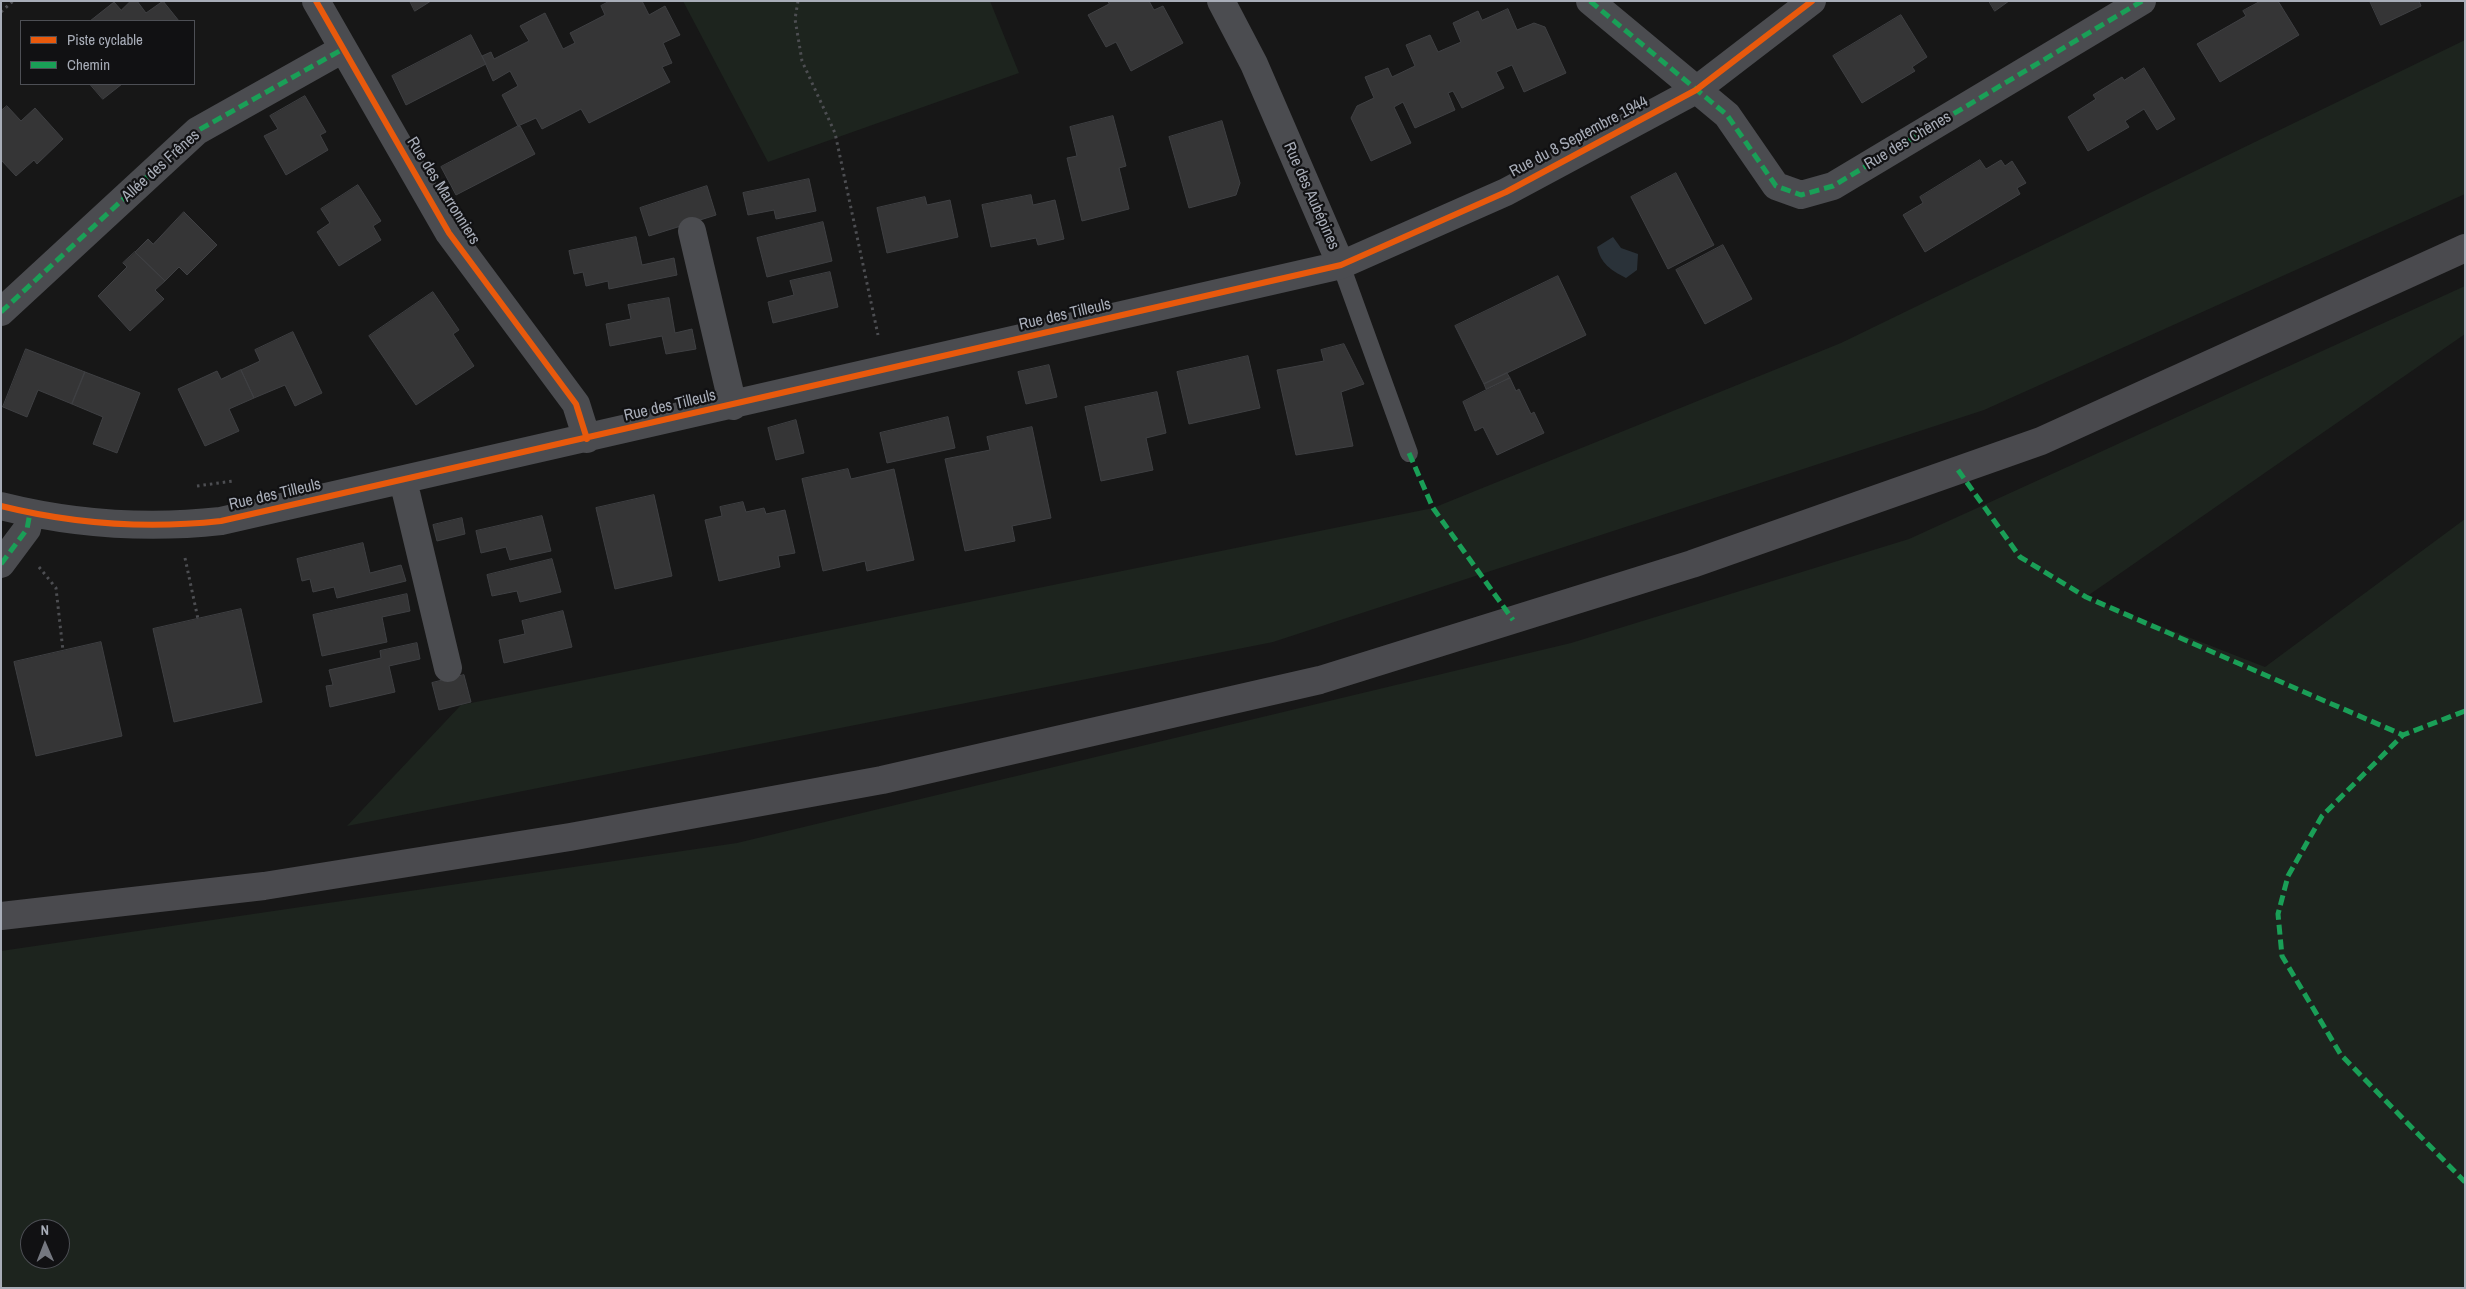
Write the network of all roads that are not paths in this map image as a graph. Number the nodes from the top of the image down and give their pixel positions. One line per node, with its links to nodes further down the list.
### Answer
1 (316, 1): 6 (street, Rue des Marronniers)
2 (1221, 1): 10 (street, Rue des Aubépines)
3 (1590, 1): 7 (street, Rue des Chênes)
4 (1812, 1): 7 (street, Rue du 8 Septembre 1944)
5 (2142, 1): 7 (street, Rue des Chênes)
6 (342, 49): 11 (street, Allée des Frênes); 13 (street, Rue des Marronniers)
7 (1696, 90): 10 (street, Rue du 8 Septembre 1944)
8 (692, 231): 12 (street, Rue des Tilleuls)
9 (2465, 248): 20 (main road)
10 (1341, 265): 12 (street, Rue des Tilleuls); 14 (lane, Rue des Aubépines)
11 (1, 312)
12 (733, 406): 13 (street, Rue des Tilleuls)
13 (587, 439): 15 (street, Rue des Tilleuls)
14 (1409, 453)
15 (403, 480): 17 (street, Rue des Tilleuls); 19 (street)
16 (1, 506): 17 (street, Rue des Tilleuls)
17 (30, 513): 18 (street)
18 (1, 564)
19 (448, 668)
20 (1, 916)

